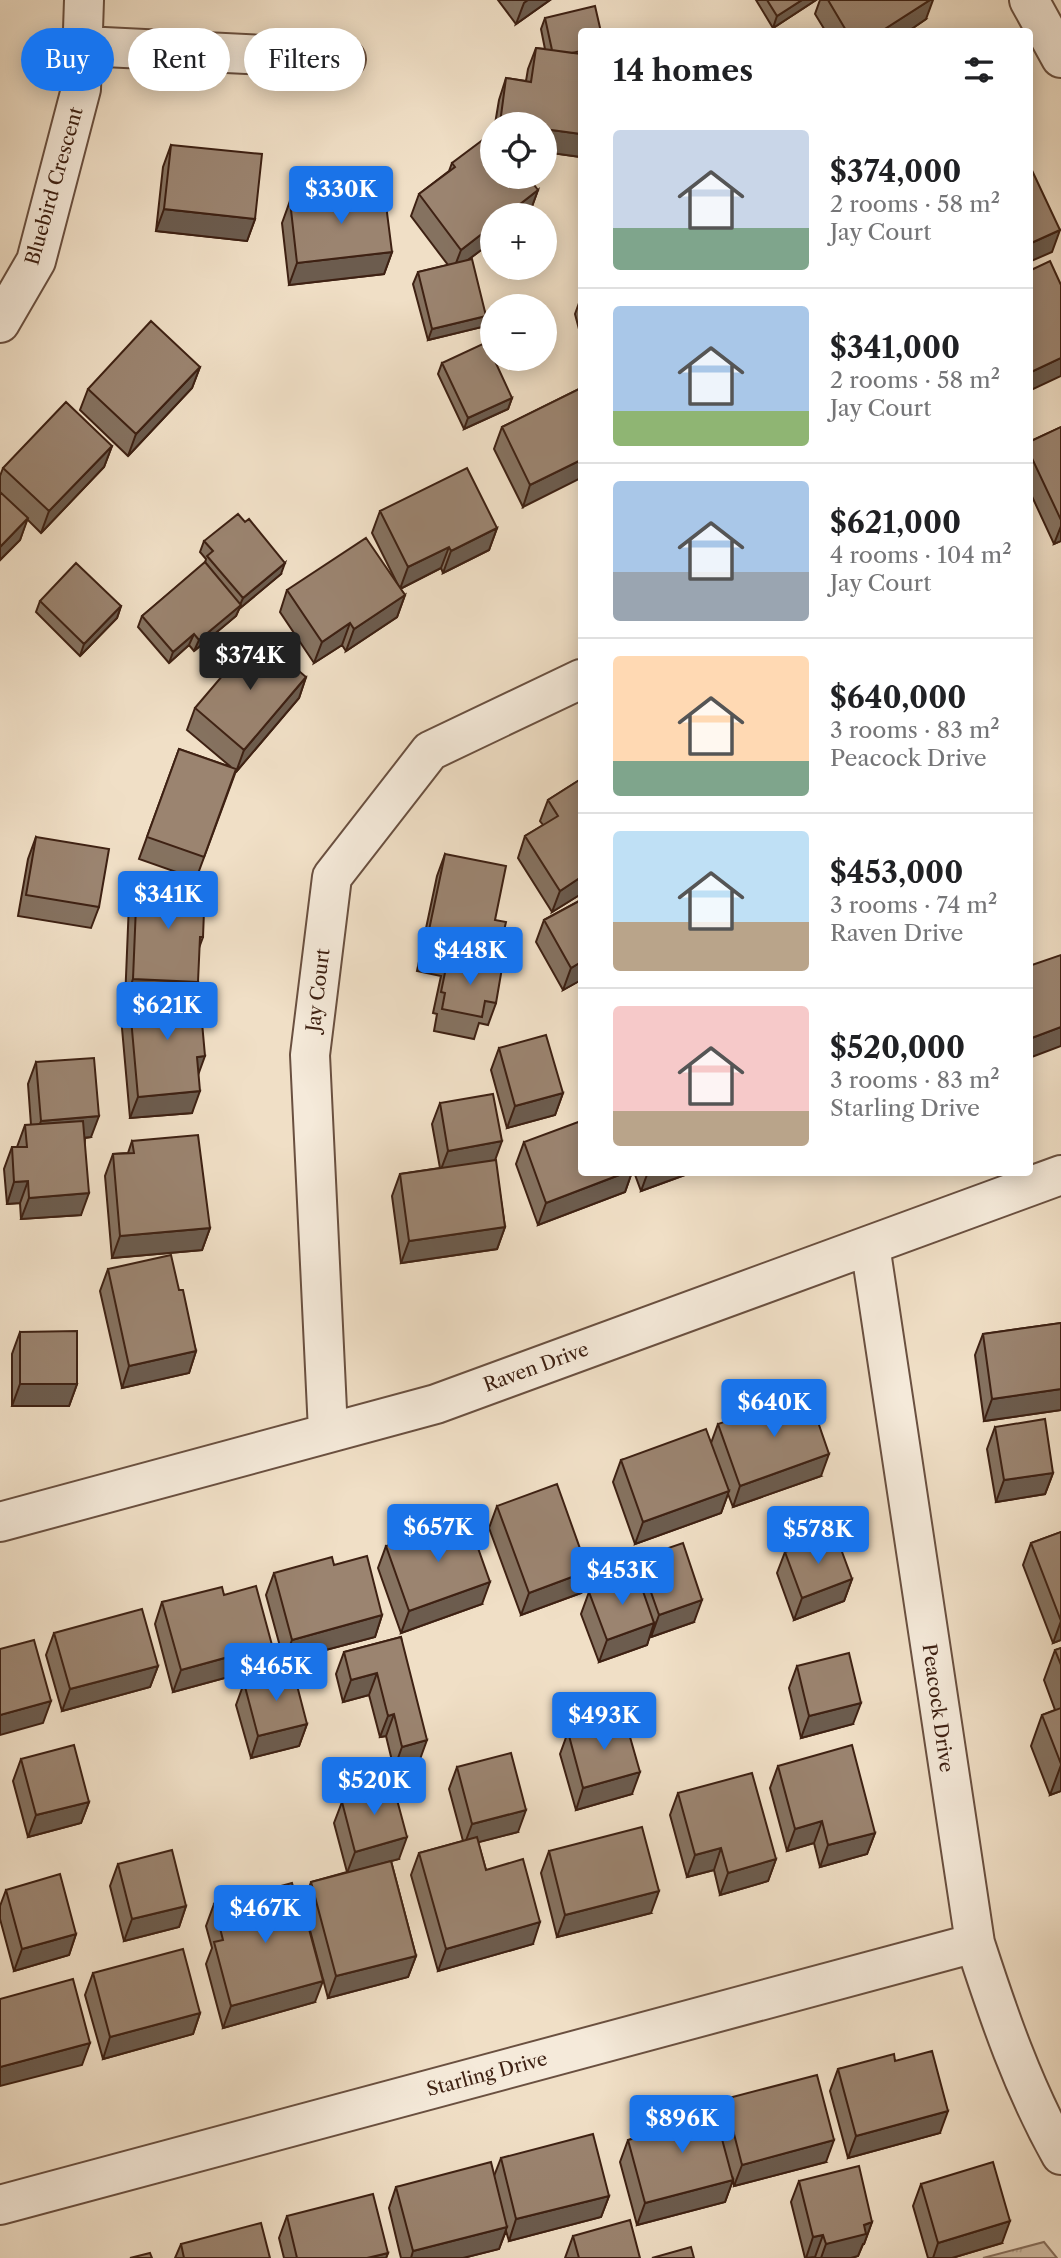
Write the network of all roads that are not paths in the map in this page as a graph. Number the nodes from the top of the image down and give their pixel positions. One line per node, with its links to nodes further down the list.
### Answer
1 (84, 0): 3 (street, Bluebird Crescent)
2 (1029, 0): 6 (street)
3 (84, 28)
4 (114, 48): 5 (street)
5 (244, 55)
6 (1061, 58)
7 (80, 91): 8 (street, Bluebird Crescent)
8 (0, 324)
9 (578, 679): 12 (street, Jay Court)
10 (1061, 1175): 11 (street, Raven Drive)
11 (870, 1245): 12 (street, Raven Drive); 14 (street, Peacock Drive)
12 (328, 1431): 13 (street, Raven Drive)
13 (0, 1522)
14 (975, 1943): 15 (street, Peacock Drive); 16 (street, Starling Drive)
15 (1061, 2155)
16 (0, 2205)

